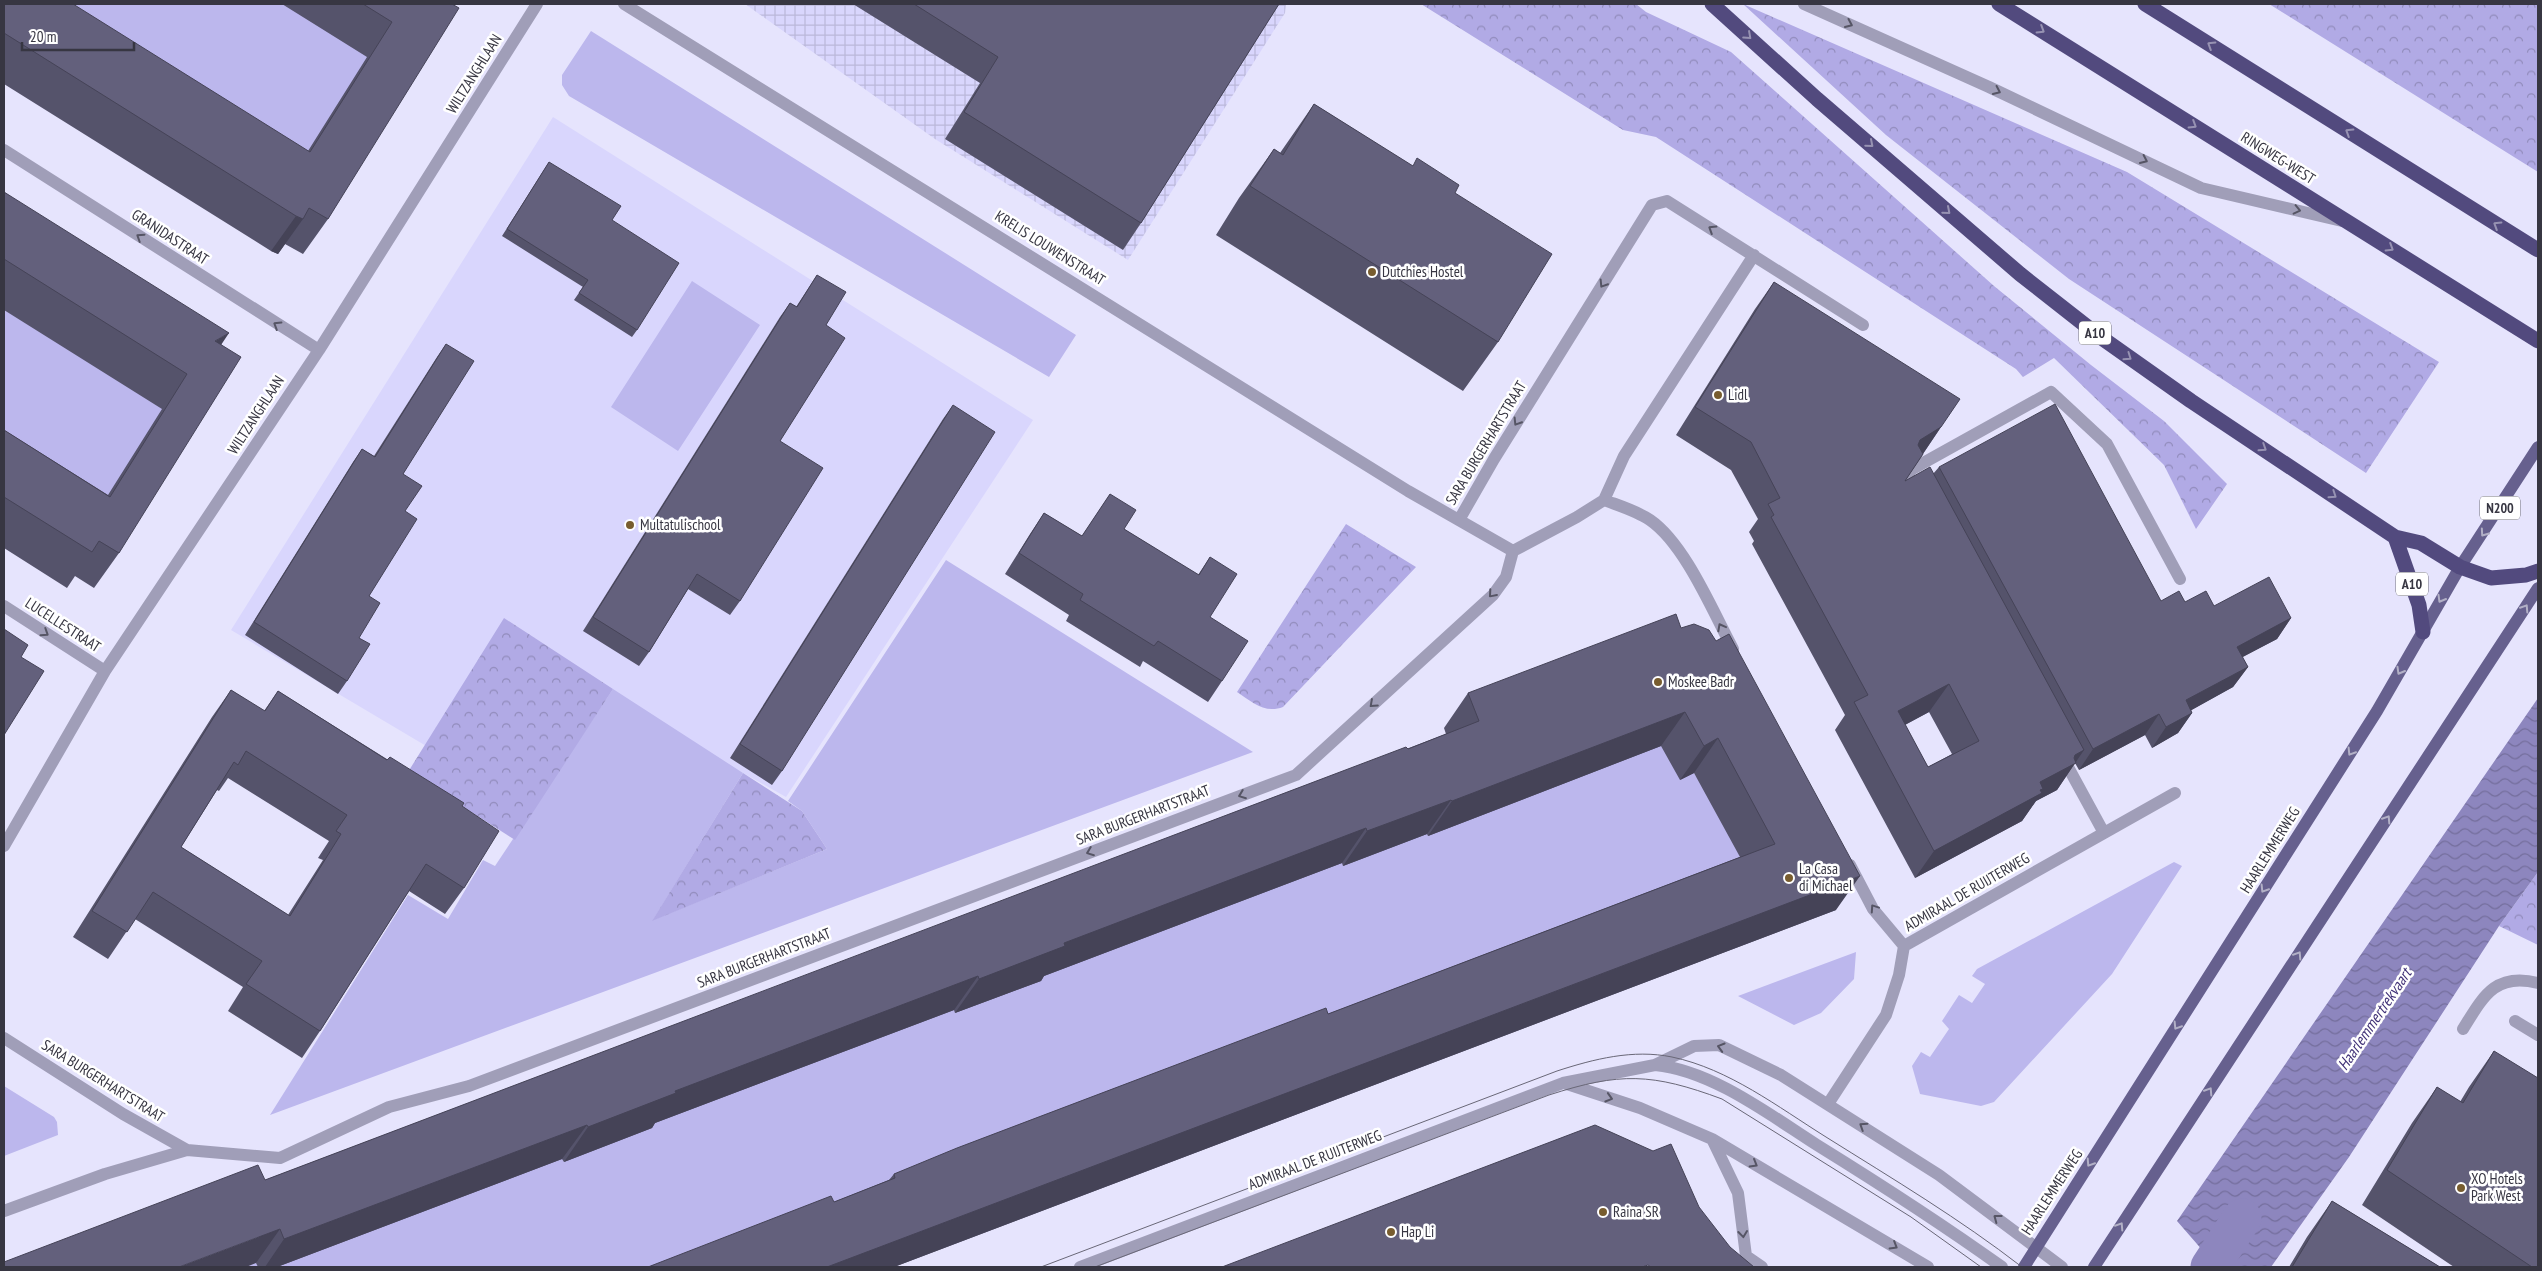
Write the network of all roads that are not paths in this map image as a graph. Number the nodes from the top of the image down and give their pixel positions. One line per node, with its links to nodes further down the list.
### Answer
1 (537, 4): 13 (street, WILTZANGHLAAN)
2 (624, 4): 17 (street, KRELIS LOUWENSTRAAT)
3 (1712, 4): 18 (highway, A10, one-way to 18)
4 (1804, 4): 8 (street, one-way to 8)
5 (1999, 4): 8 (highway, RINGWEG-WEST, one-way to 8)
6 (2145, 4): 9 (highway, one-way to 6)
7 (4, 150): 13 (street, GRANIDASTRAAT, one-way to 7)
8 (2349, 223): 12 (highway, RINGWEG-WEST, one-way to 12)
9 (2538, 250)
10 (1754, 255): 11 (street, SARA BURGERHARTSTRAAT); 15 (street); 17 (street, SARA BURGERHARTSTRAAT, one-way to 17)
11 (1863, 325)
12 (2538, 341)
13 (319, 350): 27 (street, WILTZANGHLAAN)
14 (2538, 447): 20 (main road, HAARLEMMERWEG / N200, one-way to 20)
15 (1604, 500): 19 (street); 26 (street, one-way to 15)
16 (1926, 507): 22 (street)
17 (1459, 520): 19 (street, SARA BURGERHARTSTRAAT)
18 (2395, 537): 20 (highway, A10); 25 (highway, A10)
19 (1513, 551): 43 (street, SARA BURGERHARTSTRAAT, one-way to 43)
20 (2460, 567): 21 (highway, A10); 25 (main road, HAARLEMMERWEG / N200, one-way to 25)
21 (2538, 572)
22 (2180, 579)
23 (2538, 588): 52 (main road, one-way to 23)
24 (4, 606): 27 (street, LUCELLESTRAAT, one-way to 27)
25 (2423, 632): 45 (main road, HAARLEMMERWEG, one-way to 45)
26 (1741, 664)
27 (105, 672): 31 (street, WILTZANGHLAAN)
28 (2057, 747): 30 (street)
29 (2175, 793): 30 (street, ADMIRAAL DE RUIJTERWEG)
30 (2104, 833): 33 (street, ADMIRAAL DE RUIJTERWEG)
31 (4, 846)
32 (1845, 856): 33 (street, one-way to 32)
33 (1904, 946): 41 (street, ADMIRAAL DE RUIJTERWEG)
34 (2538, 983): 36 (street)
35 (2515, 1021): 37 (street)
36 (2463, 1029)
37 (2538, 1035)
38 (4, 1038): 43 (street, SARA BURGERHARTSTRAAT)
39 (1655, 1065): 40 (street, ADMIRAAL DE RUIJTERWEG); 41 (street, ADMIRAAL DE RUIJTERWEG, one-way to 39); 49 (street, ADMIRAAL DE RUIJTERWEG)
40 (1563, 1083): 42 (street, one-way to 42); 46 (street, ADMIRAAL DE RUIJTERWEG)
41 (1828, 1104): 45 (street, ADMIRAAL DE RUIJTERWEG, one-way to 41)
42 (1712, 1139): 47 (street, one-way to 47); 48 (street, one-way to 48)
43 (187, 1150): 44 (street, SARA BURGERHARTSTRAAT)
44 (4, 1211)
45 (2036, 1247): 50 (main road, HAARLEMMERWEG); 51 (street, ADMIRAAL DE RUIJTERWEG)
46 (1080, 1267)
47 (1762, 1267)
48 (1928, 1267)
49 (2002, 1267)
50 (2024, 1267)
51 (2062, 1267)
52 (2094, 1267)

